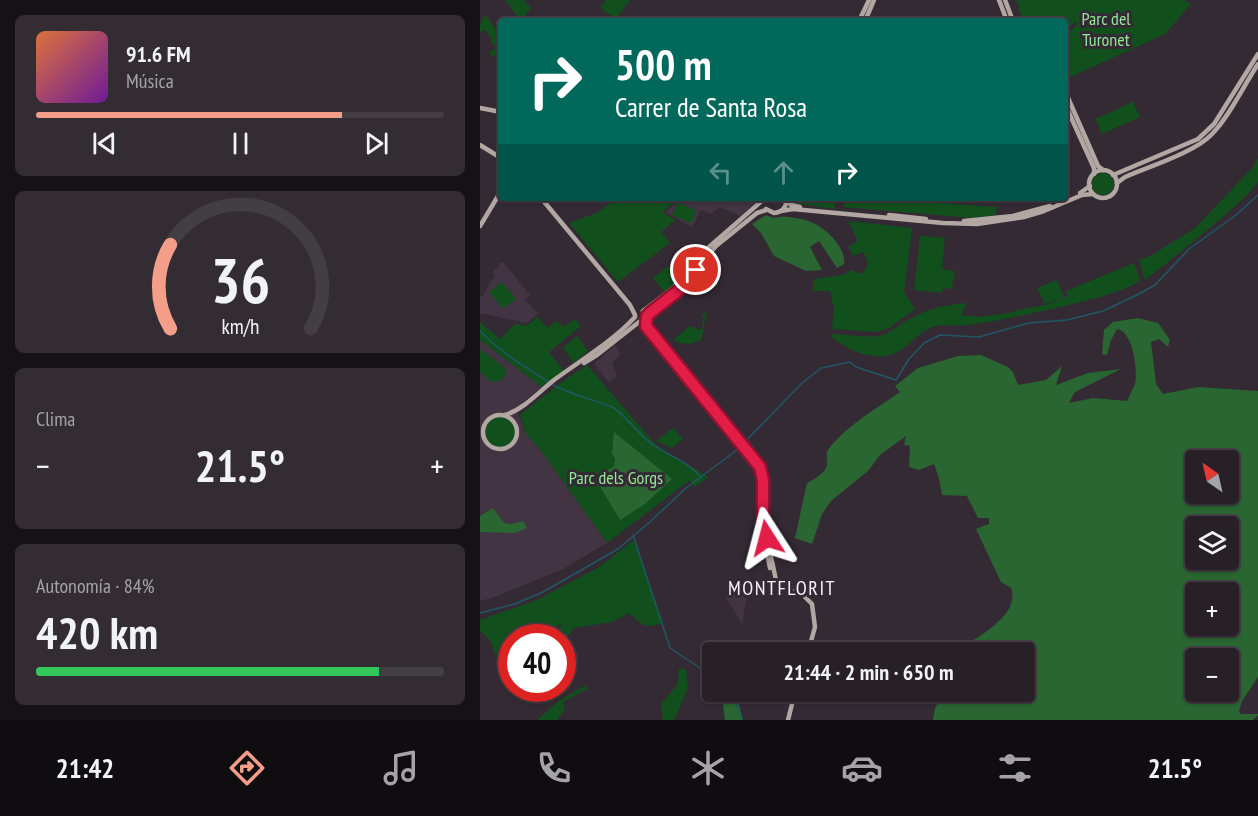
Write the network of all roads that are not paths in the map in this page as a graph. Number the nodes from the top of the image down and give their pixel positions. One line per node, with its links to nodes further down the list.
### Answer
1 (869, 0): 5 (main road)
2 (874, 0): 6 (main road)
3 (999, 0): 7 (main road)
4 (1005, 0): 8 (main road)
5 (860, 18)
6 (866, 18)
7 (1006, 18)
8 (1012, 18)
9 (1258, 54): 10 (main road)
10 (1256, 62): 19 (main road); 20 (main road)
11 (1068, 99): 17 (main road)
12 (480, 108): 13 (main road)
13 (498, 111)
14 (1068, 111): 18 (main road)
15 (480, 145): 16 (main road)
16 (498, 156)
17 (1103, 170): 18 (main road); 19 (main road)
18 (1094, 174): 21 (main road)
19 (1113, 175): 20 (main road)
20 (1117, 183): 22 (main road)
21 (1090, 186): 22 (main road); 24 (main road)
22 (1093, 194): 32 (main road)
23 (498, 195): 36 (main road)
24 (1068, 198)
25 (543, 201): 39 (main road)
26 (762, 201): 35 (main road)
27 (764, 201): 33 (main road)
28 (786, 201): 34 (main road)
29 (789, 201): 30 (main road)
30 (1063, 201)
31 (1067, 201): 34 (main road)
32 (1068, 201)
33 (766, 210): 34 (main road); 37 (main road)
34 (781, 211)
35 (735, 224): 37 (main road); 38 (main road)
36 (480, 226)
37 (727, 236): 38 (main road); 42 (main road)
38 (709, 247): 40 (main road)
39 (632, 308): 40 (main road); 41 (main road)
40 (641, 311): 41 (main road); 42 (main road)
41 (635, 316): 42 (main road); 43 (main road)
42 (644, 321): 43 (main road); 50 (main road)
43 (563, 374): 44 (main road)
44 (518, 409): 45 (main road); 46 (main road)
45 (505, 415): 46 (main road); 47 (main road)
46 (514, 421): 49 (main road)
47 (483, 437): 48 (main road); 49 (main road)
48 (480, 445): 49 (main road)
49 (488, 445)
50 (809, 642)
51 (794, 702): 52 (main road)
52 (789, 720)

